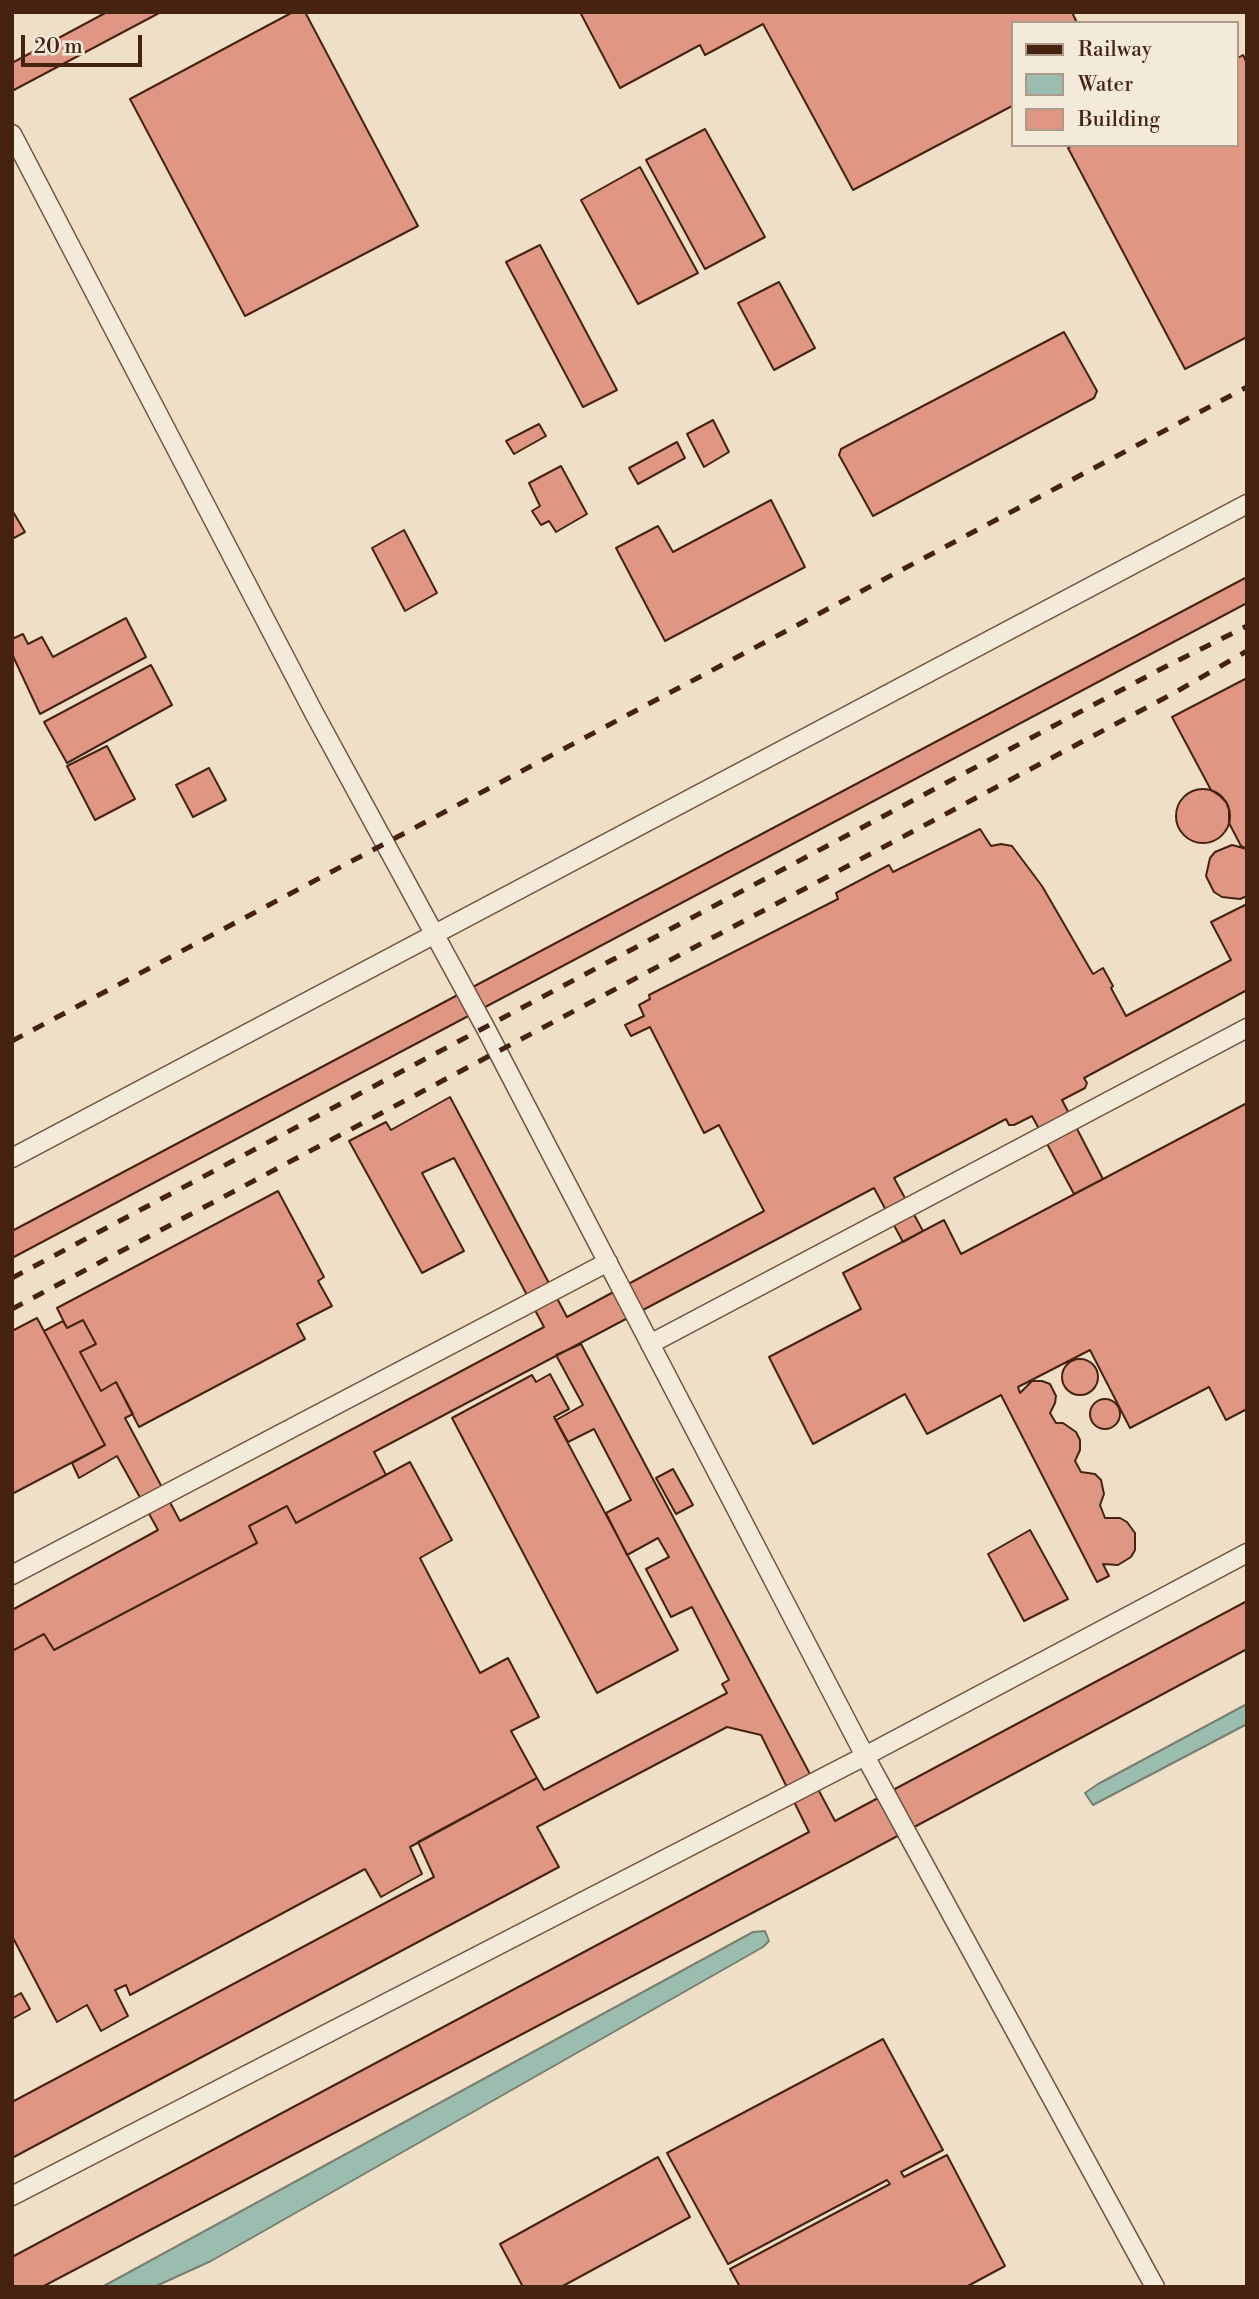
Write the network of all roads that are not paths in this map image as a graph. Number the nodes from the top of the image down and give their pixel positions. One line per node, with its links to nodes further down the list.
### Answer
1 (12, 134): 3 (lane)
2 (1247, 504): 3 (lane)
3 (435, 933): 5 (lane); 6 (lane)
4 (1247, 1028): 7 (lane)
5 (12, 1158)
6 (608, 1262): 7 (lane); 9 (lane)
7 (650, 1344): 10 (lane)
8 (1247, 1553): 10 (lane)
9 (12, 1575)
10 (865, 1756): 11 (lane); 12 (lane)
11 (12, 2196)
12 (1155, 2287)

